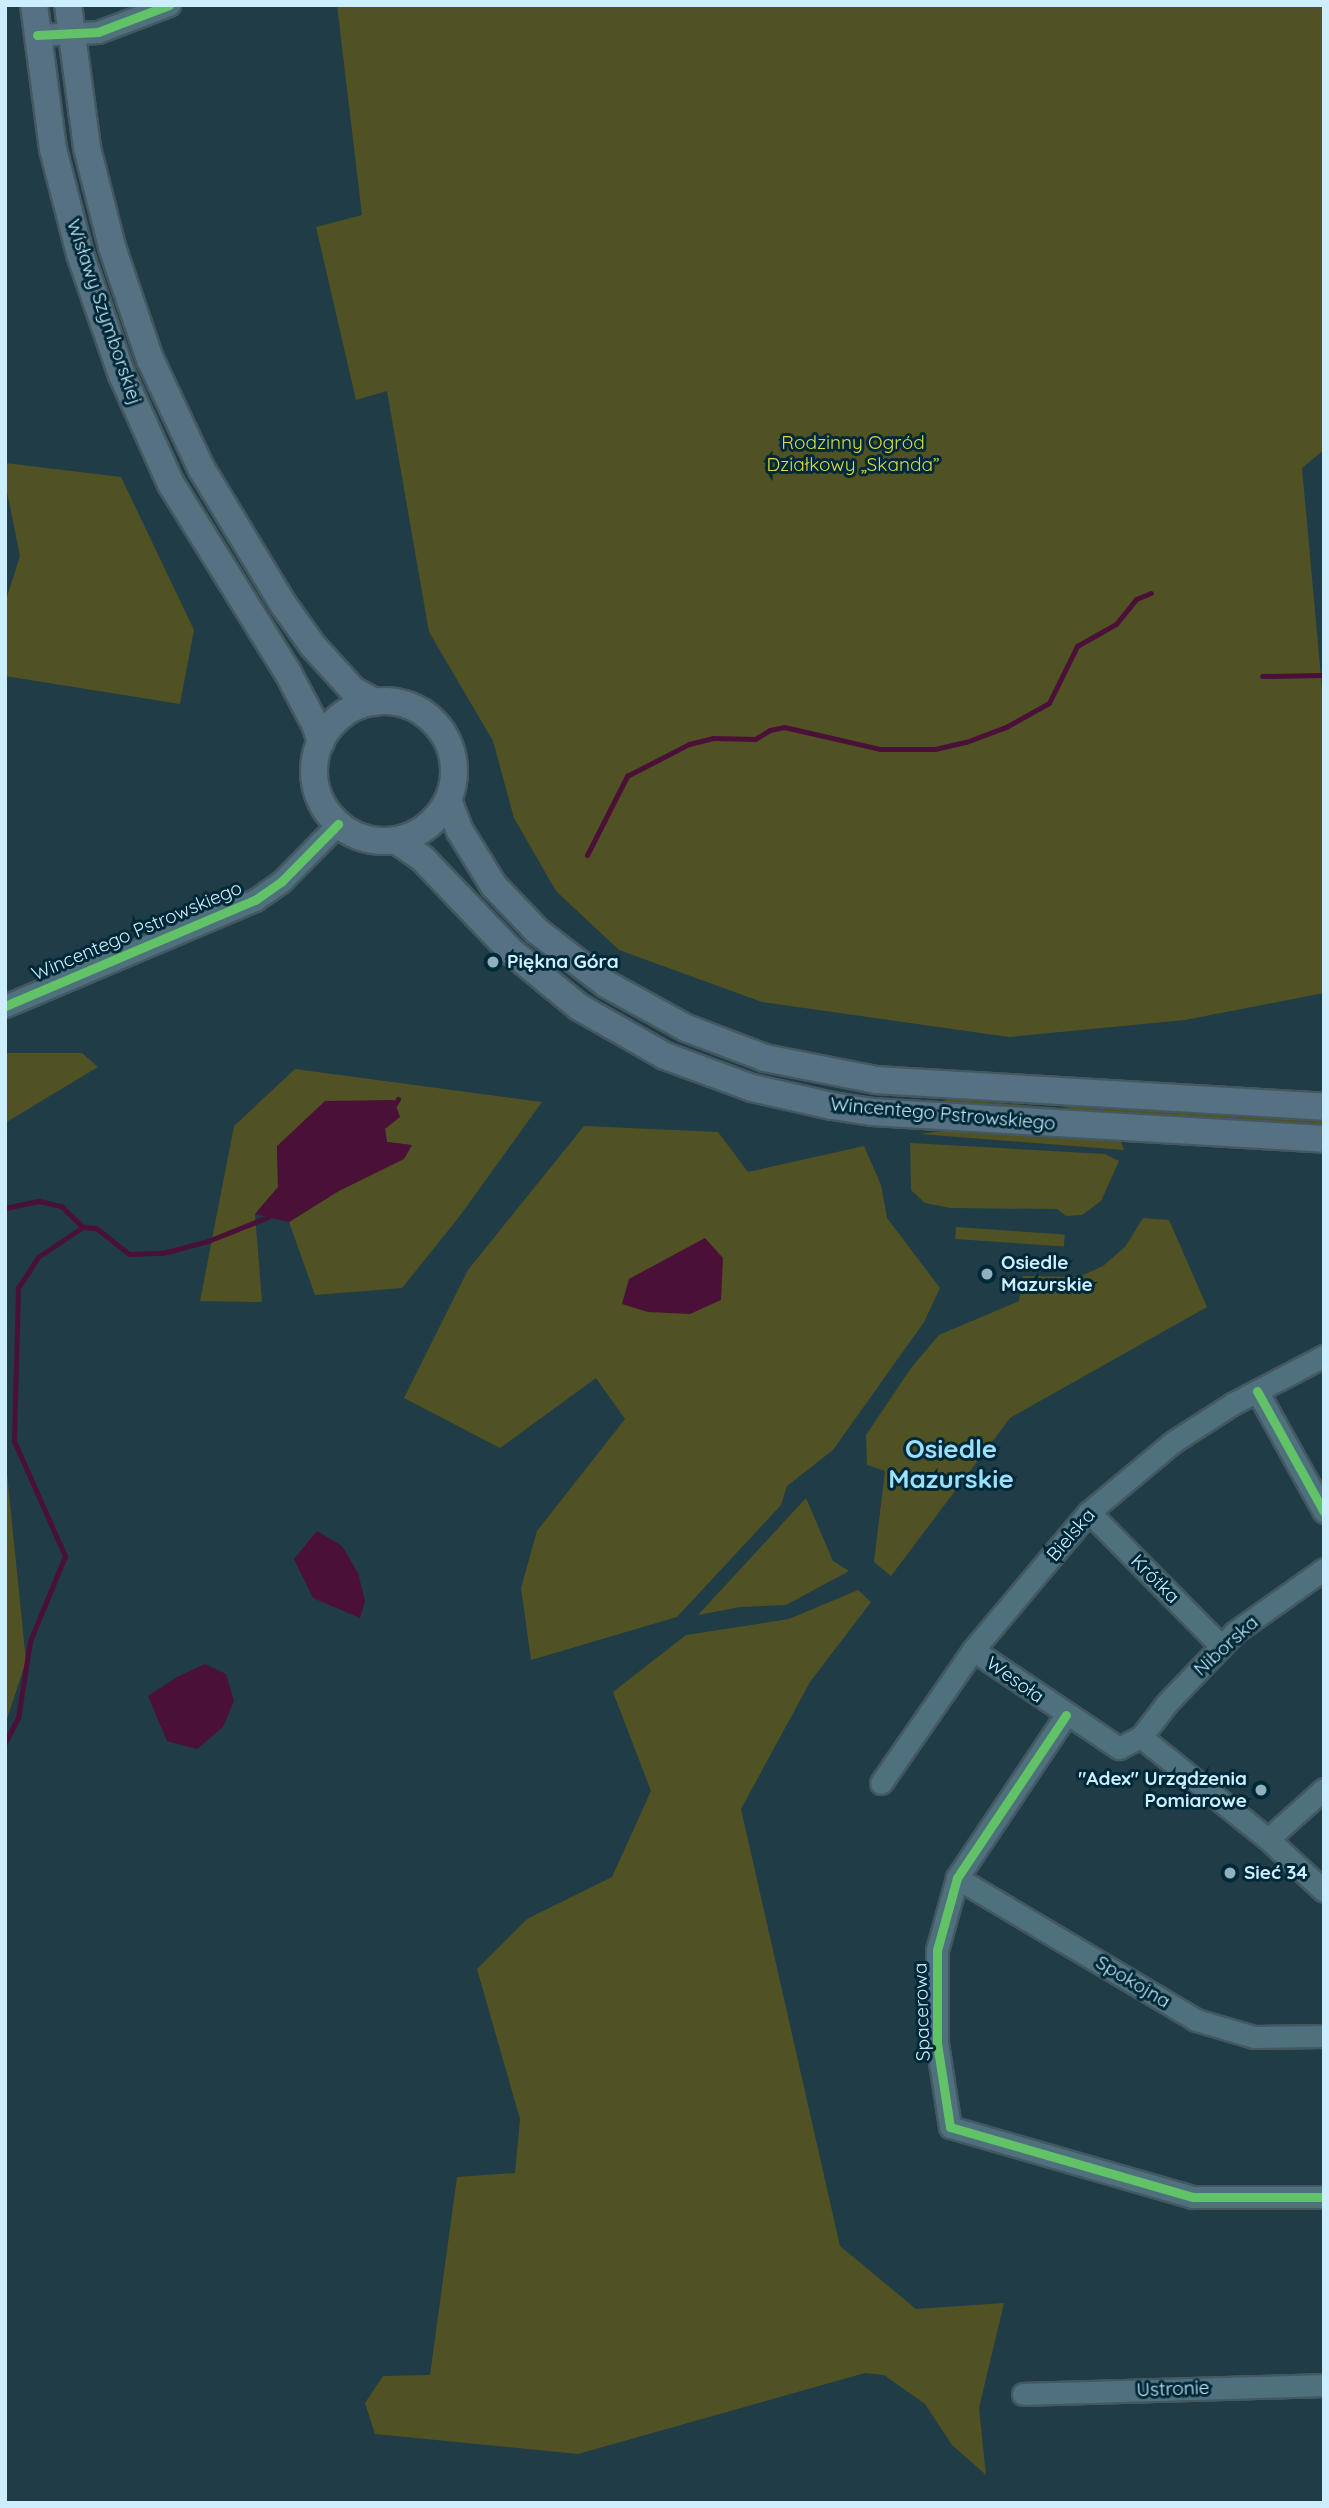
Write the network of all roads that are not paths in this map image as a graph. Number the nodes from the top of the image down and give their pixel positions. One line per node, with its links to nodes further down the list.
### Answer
1 (34, 5): 4 (main road, Wisławy Szymborskiej)
2 (68, 5): 5 (main road, Wisławy Szymborskiej)
3 (169, 5): 5 (street)
4 (37, 34): 5 (street); 7 (main road, Wisławy Szymborskiej)
5 (71, 35): 6 (main road, Wisławy Szymborskiej)
6 (375, 702): 7 (main road); 8 (main road)
7 (320, 742): 9 (main road)
8 (448, 800): 10 (main road); 12 (main road, Wincentego Pstrowskiego)
9 (338, 824): 10 (main road); 11 (street, Wincentego Pstrowskiego)
10 (396, 840): 13 (main road, Wincentego Pstrowskiego)
11 (5, 1006)
12 (1324, 1107)
13 (1324, 1139)
14 (1324, 1356): 15 (street, Bielska)
15 (1257, 1391): 16 (street, Bielska); 17 (street)
16 (1089, 1512): 19 (street, Krótka); 20 (street, Bielska)
17 (1324, 1512)
18 (1324, 1569): 19 (street, Niborska)
19 (1220, 1645): 22 (street, Niborska)
20 (973, 1650): 21 (street, Wesoła); 23 (street, Bielska)
21 (1066, 1715): 22 (street, Wesoła); 26 (street, Spacerowa)
22 (1141, 1737): 25 (street)
23 (881, 1783)
24 (1324, 1788): 25 (street)
25 (1268, 1839): 27 (street)
26 (957, 1878): 28 (street, Spokojna); 29 (street, Spacerowa)
27 (1324, 1891)
28 (1324, 2036)
29 (1324, 2197)
30 (1324, 2385): 31 (street, Ustronie)
31 (1023, 2394)

